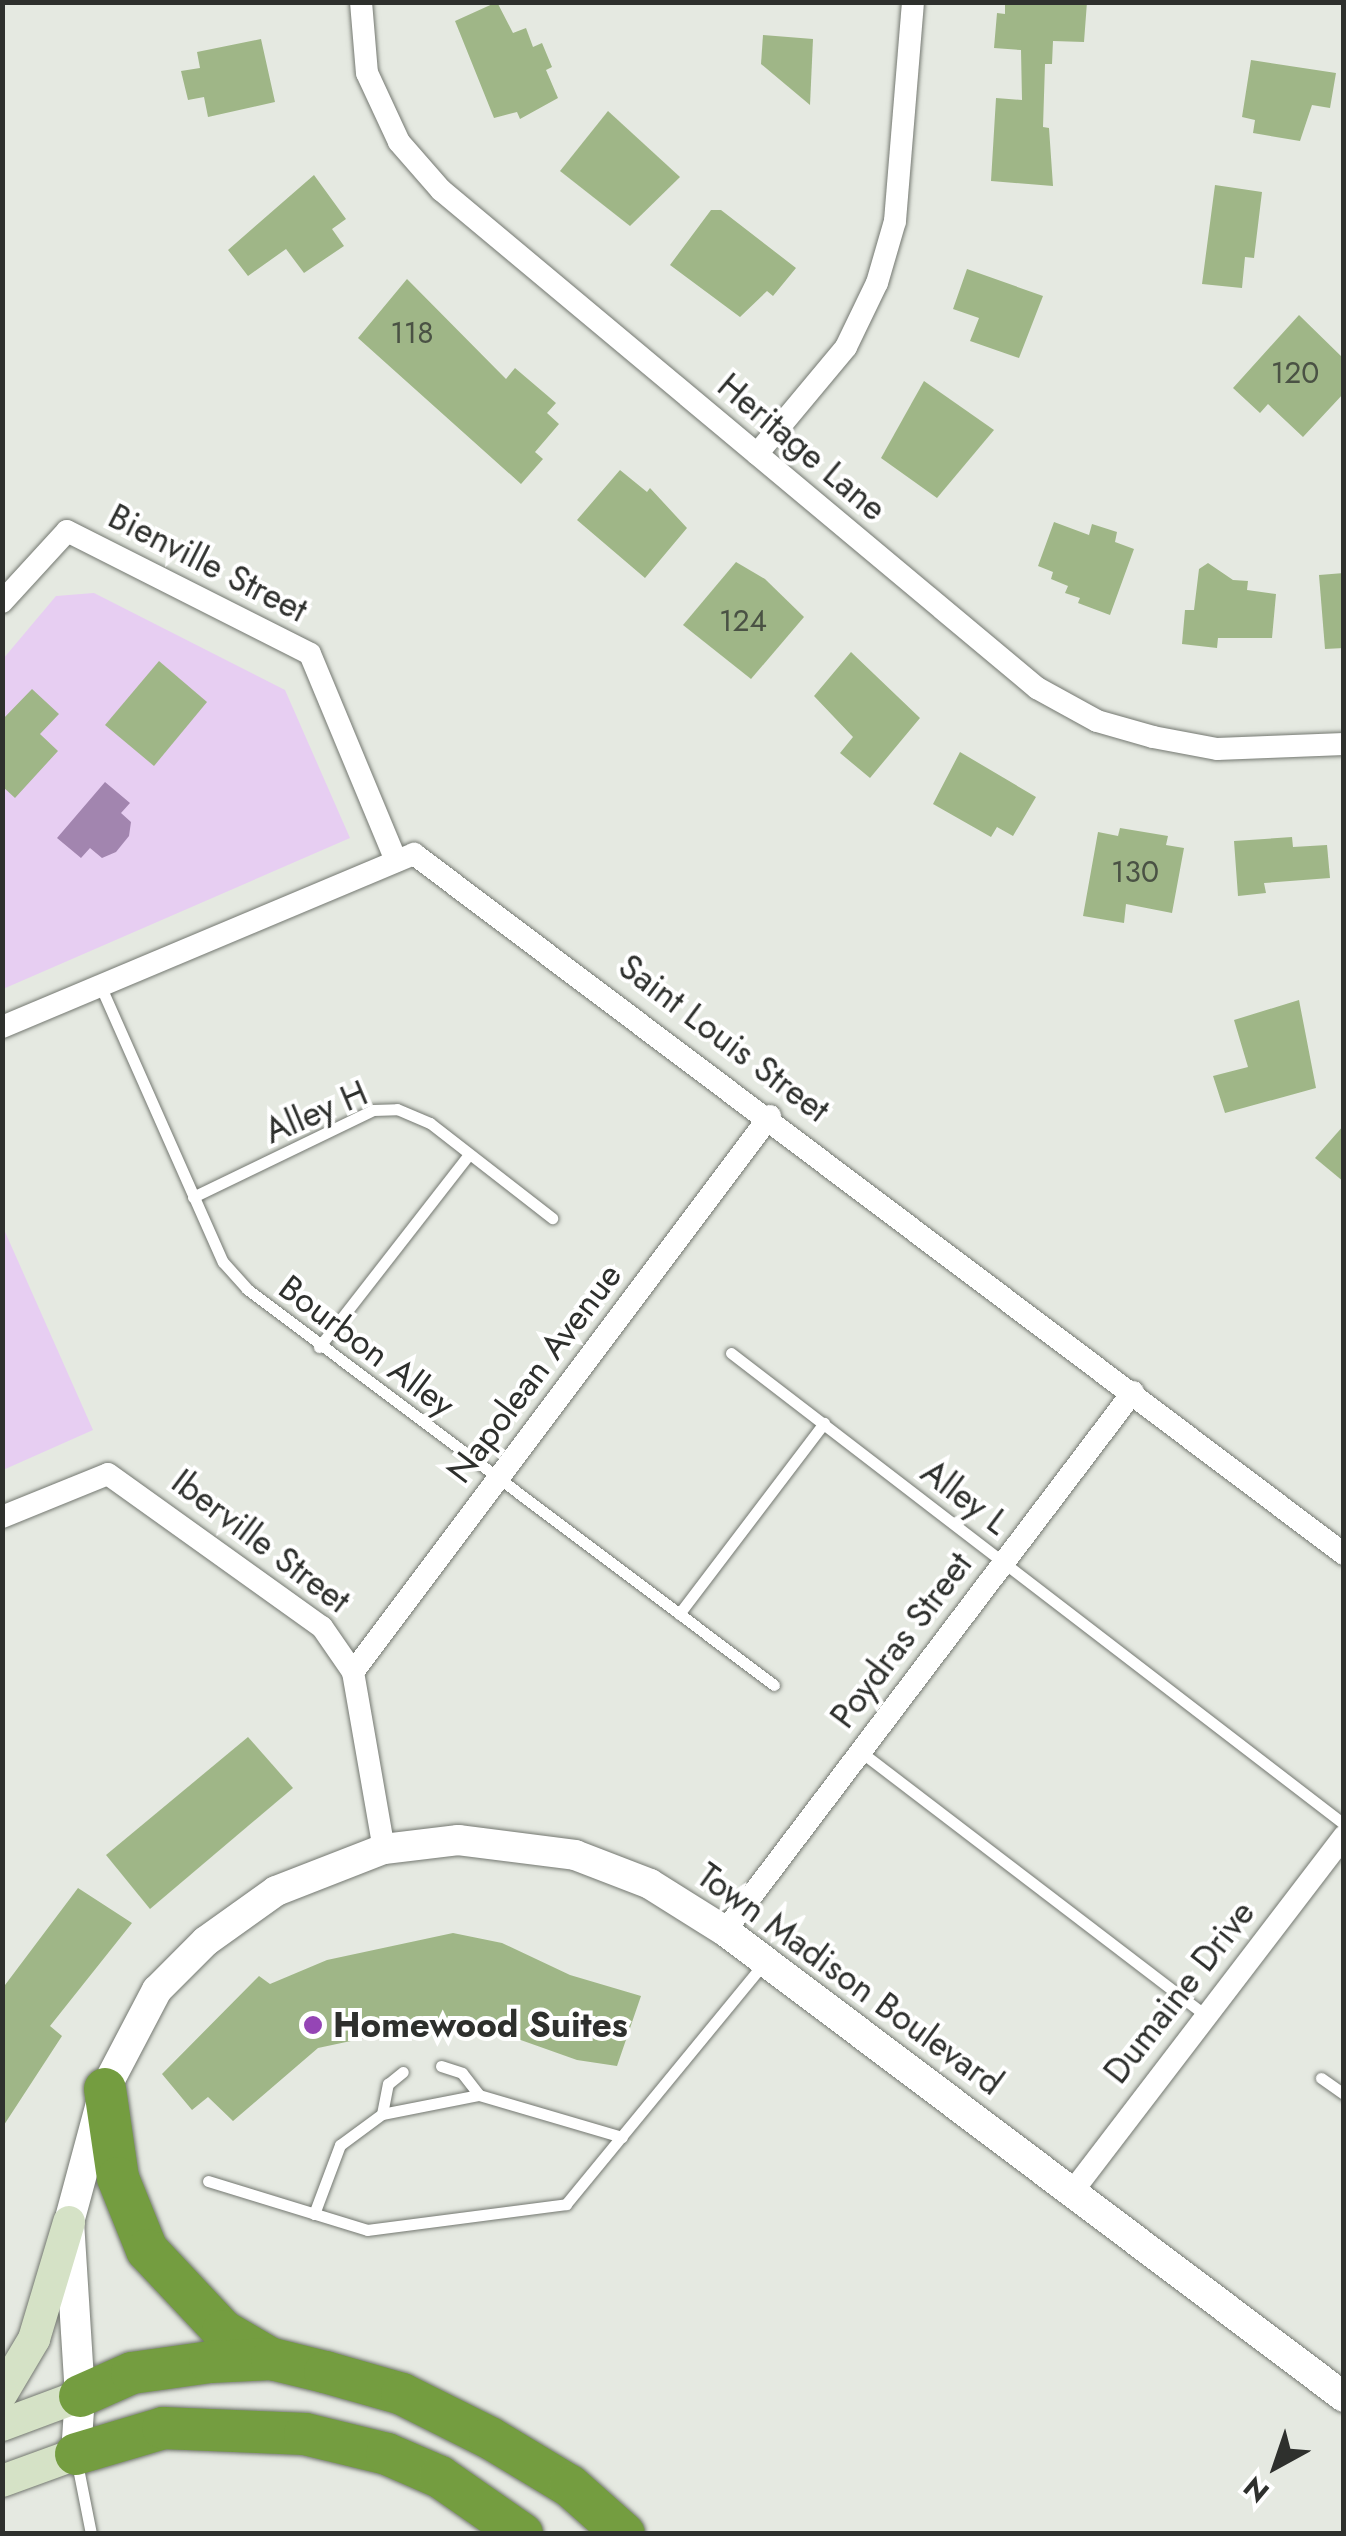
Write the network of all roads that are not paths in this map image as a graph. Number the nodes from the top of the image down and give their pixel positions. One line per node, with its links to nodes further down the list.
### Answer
1 (360, 2): 3 (street, Heritage Lane)
2 (914, 2): 3 (street)
3 (756, 454): 5 (street, Heritage Lane)
4 (2, 602): 6 (street, Bienville Street)
5 (1344, 744)
6 (396, 861): 7 (street); 9 (street, Saint Louis Street)
7 (100, 985): 8 (street); 11 (lane, Bourbon Alley)
8 (2, 1026)
9 (770, 1116): 15 (street, Saint Louis Street); 17 (street, Napolean Avenue)
10 (469, 1154): 11 (lane, Alley H); 12 (lane, Alley H); 13 (lane)
11 (193, 1198): 13 (lane, Bourbon Alley)
12 (552, 1218)
13 (319, 1347): 17 (lane, Bourbon Alley)
14 (731, 1353): 16 (lane, Alley L)
15 (1133, 1392): 19 (street, Saint Louis Street); 20 (street, Poydras Street)
16 (824, 1423): 20 (lane, Alley L); 21 (lane)
17 (498, 1479): 21 (lane, Bourbon Alley); 22 (street, Napolean Avenue)
18 (2, 1517): 22 (street, Iberville Street)
19 (1344, 1554)
20 (1005, 1562): 24 (street, Poydras Street); 25 (lane, Alley L)
21 (679, 1614): 23 (lane, Bourbon Alley)
22 (353, 1672): 27 (street, Iberville Street)
23 (774, 1685)
24 (860, 1752): 28 (street, Poydras Street); 30 (lane)
25 (1344, 1824)
26 (1344, 1836): 30 (street, Dumaine Drive)
27 (384, 1849): 28 (street, Town Madison Boulevard); 34 (street, Town Madison Boulevard)
28 (725, 1931): 29 (street, Town Madison Boulevard)
29 (765, 1961): 38 (lane); 40 (street, Town Madison Boulevard)
30 (1204, 2014): 40 (street, Dumaine Drive)
31 (441, 2066): 36 (lane)
32 (403, 2072): 37 (lane)
33 (1321, 2078): 35 (lane)
34 (106, 2089): 42 (street, Town Madison Boulevard); 43 (highway)
35 (1344, 2094)
36 (479, 2095): 37 (lane); 38 (lane)
37 (382, 2114): 41 (lane)
38 (622, 2136): 41 (lane)
39 (208, 2180): 41 (lane)
40 (1072, 2192): 46 (street, Town Madison Boulevard)
41 (314, 2214)
42 (69, 2222): 44 (main road); 45 (street, Town Madison Boulevard)
43 (272, 2359): 45 (highway); 52 (highway)
44 (2, 2393)
45 (80, 2396): 47 (main road); 48 (street, Town Madison Boulevard)
46 (1344, 2397)
47 (2, 2425)
48 (76, 2454): 49 (main road); 50 (lane); 51 (highway)
49 (2, 2481)
50 (91, 2534)
51 (522, 2534)
52 (624, 2534)

